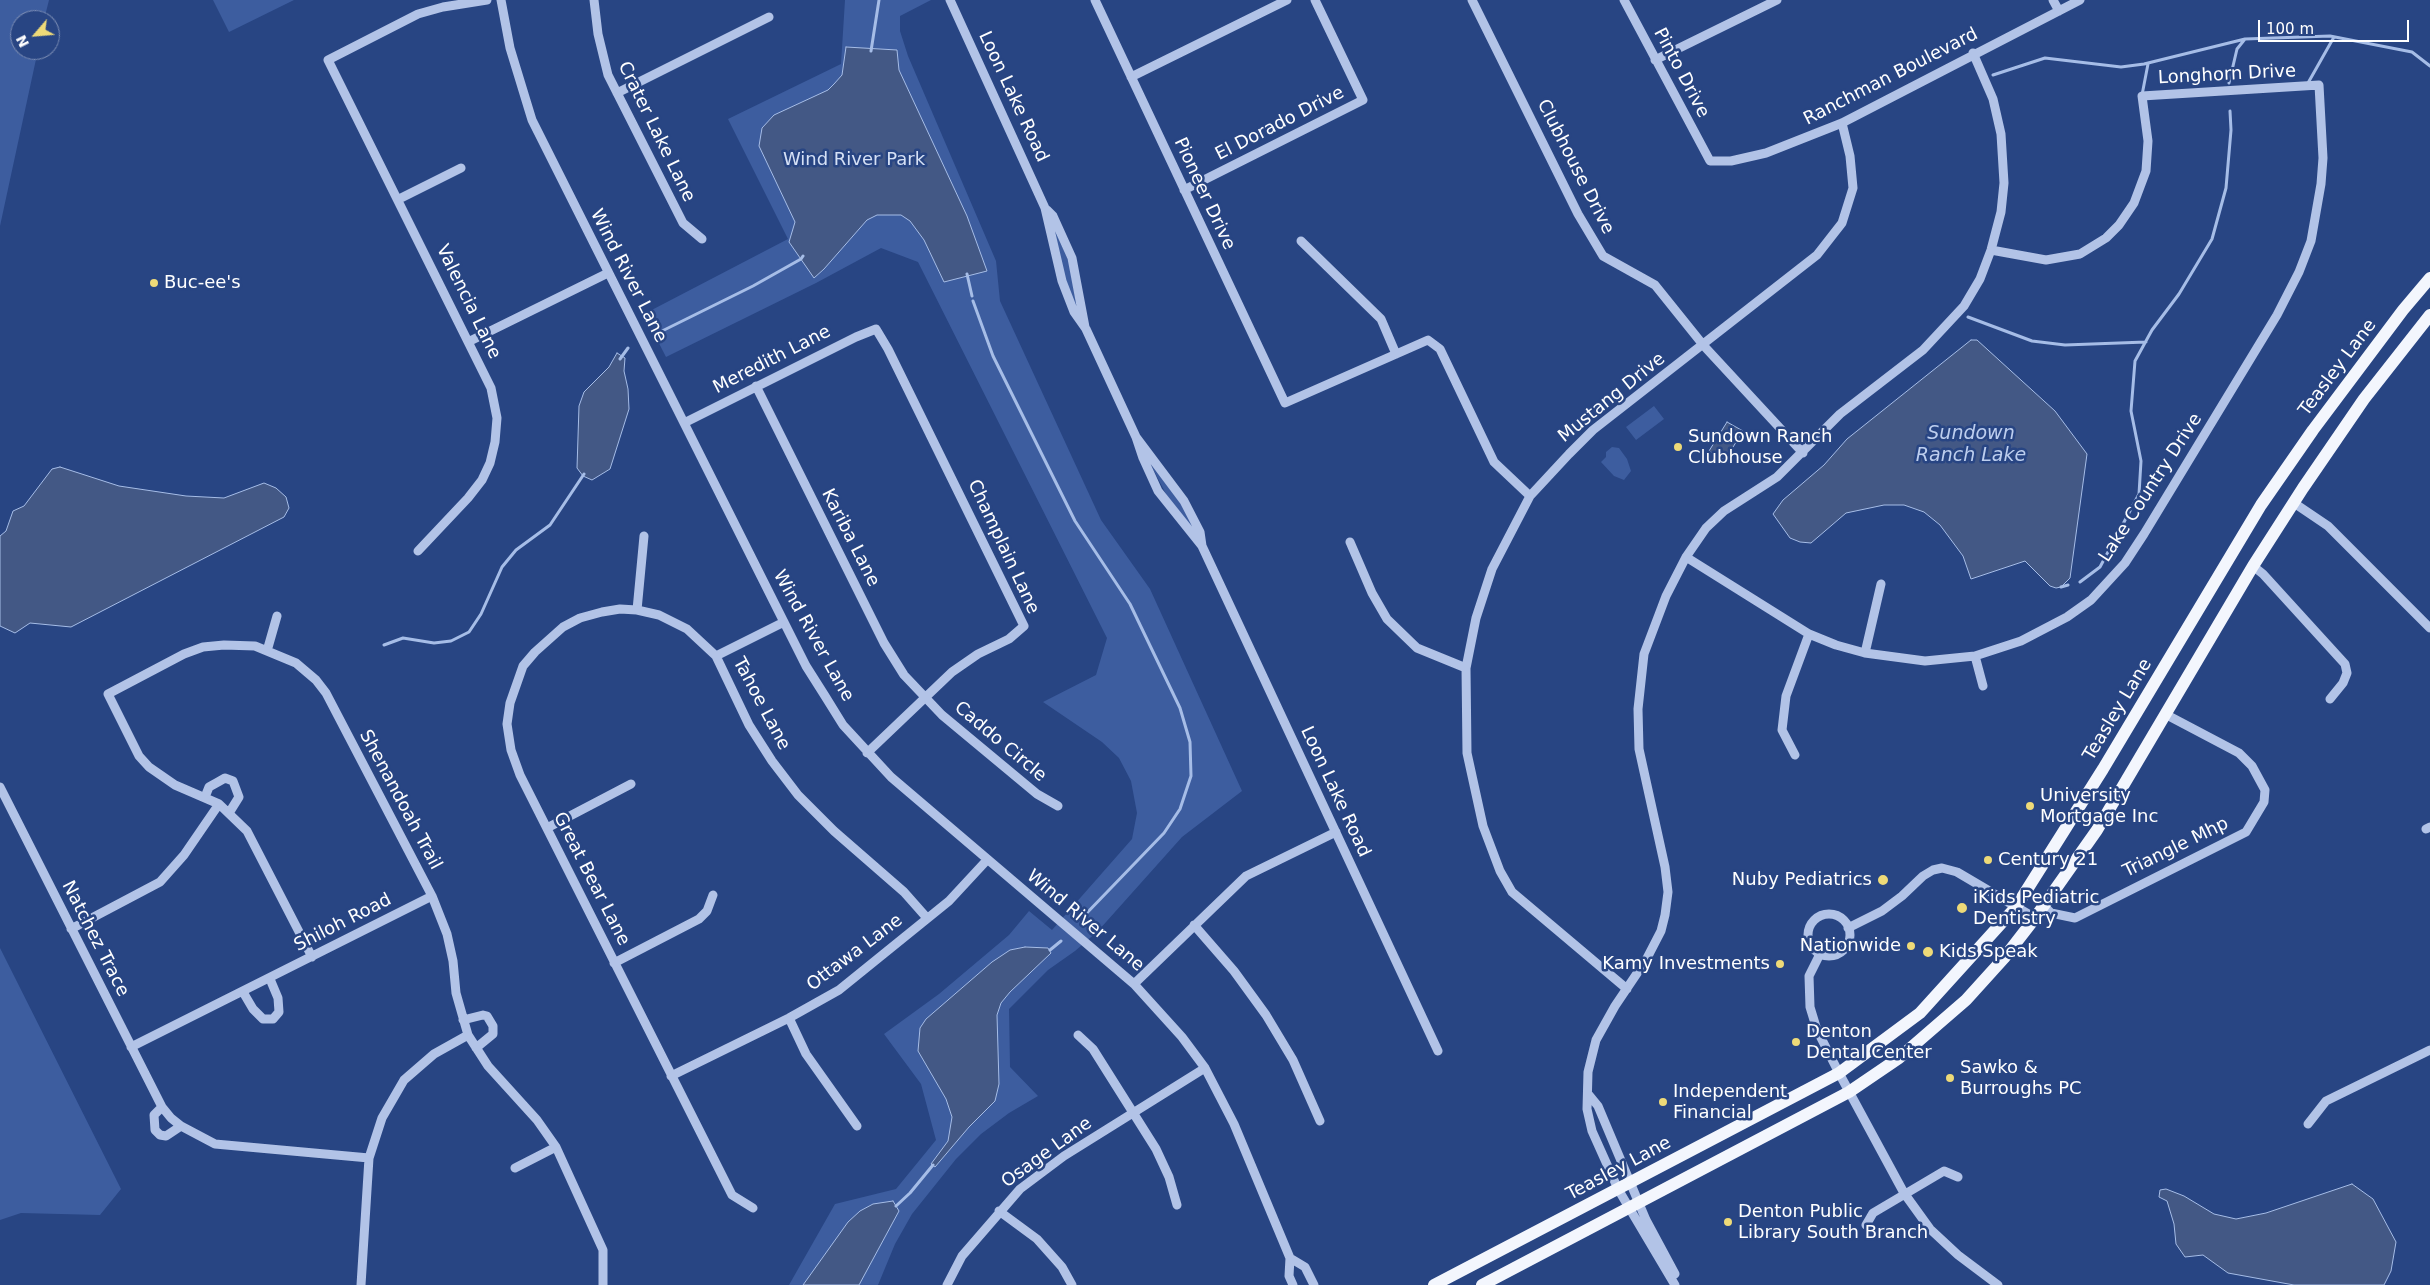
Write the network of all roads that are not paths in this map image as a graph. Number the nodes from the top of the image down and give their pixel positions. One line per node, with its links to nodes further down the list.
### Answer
1 (487, 0): 24 (street, Valencia Lane)
2 (501, 0): 29 (street, Wind River Lane)
3 (594, 0): 19 (street, Crater Lake Lane)
4 (950, 0): 25 (street, Loon Lake Road)
5 (1095, 0): 17 (street, Pioneer Drive)
6 (1287, 0): 17 (street)
7 (1316, 0): 23 (street, El Dorado Drive)
8 (1472, 0): 35 (street, Clubhouse Drive)
9 (1624, 0): 16 (street, Pinto Drive)
10 (2053, 0): 13 (street)
11 (2080, 0): 13 (street, Ranchman Boulevard)
12 (1772, 1): 16 (street)
13 (2059, 11): 15 (street, Ranchman Boulevard)
14 (769, 17): 19 (street)
15 (1973, 54): 20 (street, Ranchman Boulevard); 28 (street)
16 (1655, 60): 21 (street, Pinto Drive)
17 (1131, 76): 23 (street, Pioneer Drive)
18 (2320, 85): 28 (street, Longhorn Drive); 58 (street, Lake Country Drive)
19 (617, 93): 26 (street, Crater Lake Lane)
20 (1842, 123): 21 (street, Ranchman Boulevard); 35 (street, Mustang Drive)
21 (1710, 161)
22 (460, 168): 24 (street)
23 (1184, 190): 36 (street, Pioneer Drive)
24 (399, 199): 34 (street, Valencia Lane)
25 (1045, 208): 33 (street, Loon Lake Road); 33 (street, Loon Lake Road)
26 (702, 239)
27 (1301, 241): 36 (street)
28 (1991, 250): 40 (street)
29 (608, 273): 34 (street); 38 (street, Wind River Lane)
30 (2430, 278): 78 (main road, Teasley Lane)
31 (2430, 315): 42 (main road)
32 (876, 329): 37 (street, Meredith Lane); 61 (street, Champlain Lane)
33 (1086, 329): 39 (street, Loon Lake Road)
34 (470, 341): 46 (street, Valencia Lane)
35 (1704, 346): 40 (street, Clubhouse Drive); 41 (street, Mustang Drive)
36 (1396, 354): 41 (street)
37 (756, 386): 38 (street, Meredith Lane); 61 (street, Kariba Lane)
38 (684, 423): 52 (street, Wind River Lane)
39 (1136, 437): 45 (street, Loon Lake Road); 45 (street, Loon Lake Road)
40 (1803, 453): 47 (street)
41 (1530, 496): 59 (street, Mustang Drive)
42 (2294, 503): 48 (main road); 53 (street)
43 (644, 536): 50 (street)
44 (1350, 542): 59 (street)
45 (1202, 546): 73 (street, Loon Lake Road)
46 (418, 551)
47 (1686, 557): 54 (street, Lake Country Drive); 89 (street)
48 (2253, 566): 62 (street); 63 (main road)
49 (1881, 584): 56 (street)
50 (637, 610): 57 (street, Tahoe Lane); 72 (street, Great Bear Lane)
51 (278, 616): 55 (street)
52 (784, 622): 57 (street); 64 (street, Wind River Lane)
53 (2430, 628)
54 (1809, 634): 56 (street, Lake Country Drive); 65 (street)
55 (267, 651): 68 (street, Shenandoah Trail); 76 (street, Shenandoah Trail)
56 (1865, 653): 58 (street, Lake Country Drive)
57 (716, 656): 79 (street, Tahoe Lane)
58 (1975, 656): 60 (street)
59 (1466, 668): 89 (street, Mustang Drive)
60 (1983, 686)
61 (924, 698): 64 (street, Champlain Lane); 70 (street, Caddo Circle)
62 (2330, 699)
63 (2165, 714): 77 (main road); 77 (street, Triangle Mhp)
64 (867, 753): 74 (street, Wind River Lane)
65 (1796, 755)
66 (631, 784): 72 (street)
67 (0, 787): 83 (street, Natchez Trace)
68 (205, 797): 69 (street); 71 (street)
69 (219, 804): 71 (street); 83 (street)
70 (1058, 806)
71 (229, 813): 85 (street)
72 (547, 828): 86 (street, Great Bear Lane)
73 (1336, 832): 81 (street); 98 (street, Loon Lake Road)
74 (987, 860): 79 (street, Ottawa Lane); 88 (street, Wind River Lane)
75 (713, 895): 86 (street)
76 (432, 896): 85 (street, Shiloh Road); 92 (street, Shenandoah Trail)
77 (2044, 906): 80 (main road)
78 (2016, 907): 80 (street); 82 (street); 100 (main road, Teasley Lane)
79 (927, 918): 91 (street, Ottawa Lane)
80 (2035, 918): 102 (main road)
81 (1194, 925): 88 (street); 106 (street)
82 (1848, 928): 84 (street); 84 (street)
83 (71, 929): 95 (street, Natchez Trace)
84 (1820, 954): 100 (street)
85 (312, 957): 87 (street, Shiloh Road)
86 (614, 963): 101 (street, Great Bear Lane)
87 (270, 978): 90 (street, Shiloh Road); 90 (street)
88 (1134, 984): 99 (street, Wind River Lane)
89 (1627, 989): 103 (street)
90 (243, 992): 95 (street, Shiloh Road)
91 (788, 1018): 101 (street, Ottawa Lane); 109 (street)
92 (463, 1020): 93 (street, Shenandoah Trail); 96 (street)
93 (468, 1035): 96 (street, Shenandoah Trail); 111 (street)
94 (1078, 1036): 105 (street)
95 (131, 1047): 104 (street, Natchez Trace)
96 (476, 1048): 110 (street, Shenandoah Trail)
97 (2430, 1050): 107 (street)
98 (1438, 1051)
99 (1205, 1068): 105 (street, Osage Lane); 122 (street, Wind River Lane)
100 (1839, 1073): 102 (street); 114 (main road, Teasley Lane)
101 (672, 1076): 119 (street, Great Bear Lane)
102 (1849, 1092): 116 (street); 118 (main road)
103 (1589, 1095): 114 (street); 115 (street)
104 (162, 1107): 108 (street, Natchez Trace); 108 (street)
105 (1133, 1113): 117 (street); 120 (street, Osage Lane)
106 (1320, 1121)
107 (2308, 1124)
108 (181, 1126): 111 (street, Natchez Trace)
109 (857, 1126)
110 (556, 1147): 112 (street); 124 (street, Shenandoah Trail)
111 (369, 1158): 123 (street)
112 (515, 1168)
113 (1958, 1177): 116 (street)
114 (1630, 1183): 115 (main road, Teasley Lane); 118 (street)
115 (1618, 1189): 118 (street); 129 (main road, Teasley Lane)
116 (1904, 1193): 121 (street); 133 (street)
117 (1177, 1205)
118 (1633, 1205): 130 (main road); 131 (street); 132 (street)
119 (753, 1208)
120 (999, 1211): 125 (street, Osage Lane); 126 (street)
121 (1866, 1226)
122 (1290, 1258): 127 (street, Wind River Lane); 128 (street, Wind River Lane)
123 (361, 1285)
124 (603, 1285)
125 (947, 1285)
126 (1072, 1285)
127 (1293, 1285)
128 (1314, 1285)
129 (1434, 1285)
130 (1482, 1285)
131 (1675, 1285)
132 (1681, 1285)
133 (1998, 1285)

